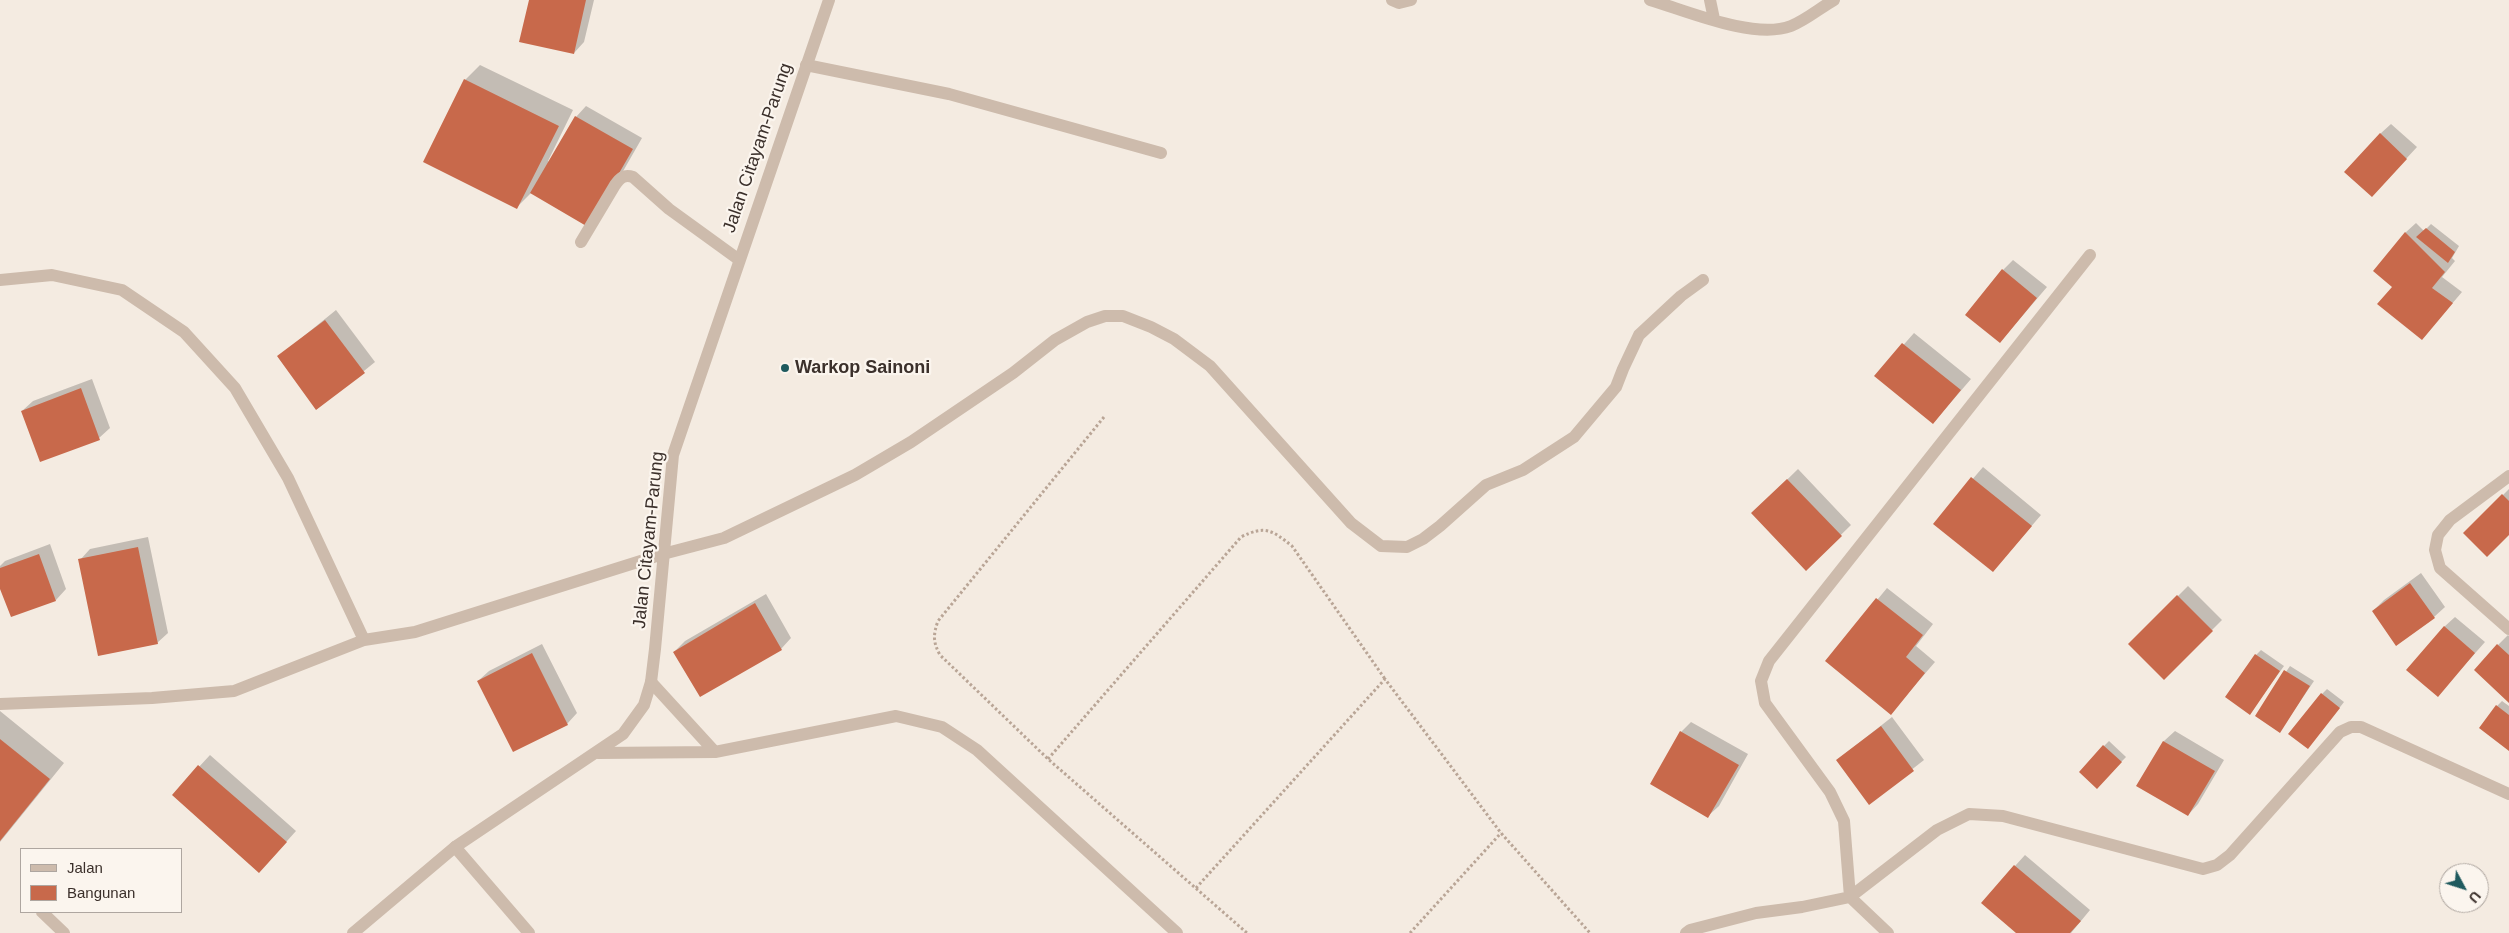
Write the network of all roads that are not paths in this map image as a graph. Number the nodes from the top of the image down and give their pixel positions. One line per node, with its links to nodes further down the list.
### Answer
1 (828, 0): 8 (street, Jalan Citayam-Parung)
2 (1392, 0): 3 (street)
3 (1411, 0)
4 (1650, 0): 7 (street)
5 (1710, 0): 7 (street)
6 (1834, 0): 7 (street)
7 (1714, 19)
8 (806, 65): 9 (street); 12 (street, Jalan Citayam-Parung)
9 (1161, 153)
10 (581, 242): 12 (street)
11 (2090, 255): 25 (street)
12 (738, 259): 16 (street, Jalan Citayam-Parung)
13 (0, 280): 18 (street)
14 (1702, 280): 16 (street)
15 (2509, 476): 17 (street)
16 (663, 554): 18 (street); 19 (street, Jalan Citayam-Parung)
17 (2509, 630)
18 (364, 640): 20 (street)
19 (651, 682): 21 (street); 22 (street, Jalan Citayam-Parung)
20 (0, 704)
21 (715, 752): 22 (street); 30 (street)
22 (598, 753): 24 (street, Jalan Citayam-Parung)
23 (2509, 794): 25 (street)
24 (455, 848): 28 (street, Jalan Citayam-Parung); 29 (street)
25 (1850, 897): 31 (street); 32 (street)
26 (43, 913): 27 (street)
27 (64, 933)
28 (353, 933)
29 (529, 933)
30 (1177, 933)
31 (1686, 933)
32 (1888, 933)

